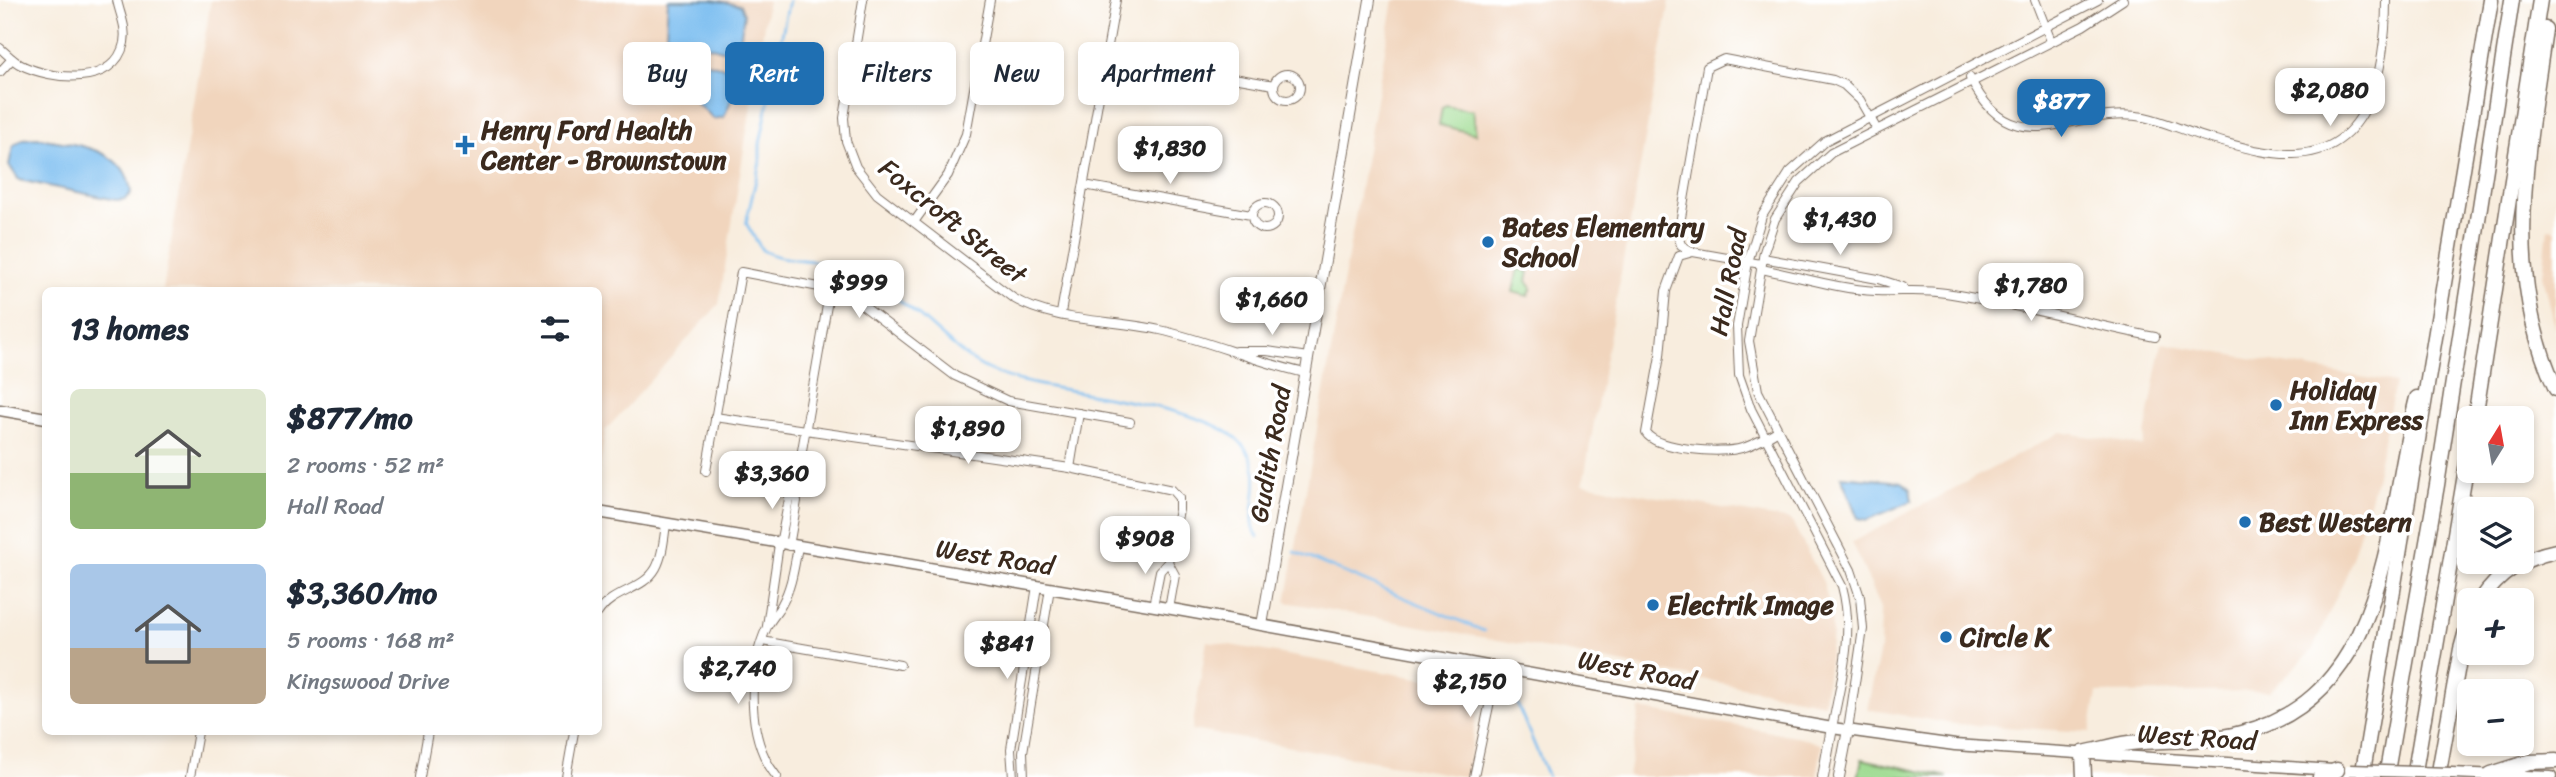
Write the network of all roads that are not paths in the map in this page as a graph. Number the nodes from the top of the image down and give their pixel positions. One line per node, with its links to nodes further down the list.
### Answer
1 (117, 0): 18 (street)
2 (863, 0): 29 (street, Foxcroft Street)
3 (990, 0): 29 (street)
4 (1116, 0): 16 (street)
5 (1370, 0): 38 (street, Gudith Road)
6 (2035, 0): 14 (street)
7 (2098, 0): 14 (street, Hall Road)
8 (2123, 0): 15 (street, Hall Road)
9 (2386, 0): 22 (street)
10 (2491, 0): 35 (highway)
11 (2512, 0): 97 (highway)
12 (2540, 0): 41 (highway)
13 (2549, 0): 40 (highway)
14 (2045, 29): 15 (street); 19 (street, Hall Road)
15 (2051, 41): 22 (street, Hall Road)
16 (1108, 42)
17 (0, 48): 18 (street)
18 (12, 59): 20 (street)
19 (1965, 68): 22 (street); 25 (street, Hall Road)
20 (0, 72)
21 (1239, 79): 23 (street)
22 (1972, 80): 26 (street, Hall Road)
23 (1274, 85)
24 (1098, 105): 27 (street)
25 (1869, 116): 26 (street); 30 (street); 31 (street, Hall Road)
26 (1876, 128): 32 (street, Hall Road)
27 (1084, 185): 28 (street); 34 (street)
28 (1251, 215)
29 (914, 222): 34 (street, Foxcroft Street)
30 (1693, 252): 31 (street); 49 (street)
31 (1748, 262): 32 (street); 49 (street, Hall Road)
32 (1761, 264): 36 (street); 47 (street, Hall Road)
33 (830, 288): 43 (street); 45 (street); 48 (street)
34 (1061, 313): 37 (street, Foxcroft Street)
35 (2433, 335): 81 (highway); 83 (highway)
36 (2155, 337)
37 (1233, 351): 38 (street, Foxcroft Street); 39 (street, Foxcroft Street)
38 (1308, 357): 39 (street, Gudith Road)
39 (1305, 373): 66 (street, Gudith Road)
40 (2556, 388)
41 (2476, 406)
42 (0, 410): 44 (main road)
43 (1079, 413): 46 (street); 50 (street)
44 (42, 417)
45 (715, 417): 48 (street); 51 (street)
46 (1130, 422)
47 (1777, 431): 49 (street); 56 (street, Hall Road)
48 (806, 432): 50 (street); 55 (street)
49 (1765, 437): 58 (street, Hall Road)
50 (1070, 468): 59 (street)
51 (706, 471)
52 (2464, 483): 98 (highway)
53 (602, 513): 54 (main road, West Road)
54 (666, 524): 55 (main road, West Road); 64 (street)
55 (786, 545): 60 (main road, West Road); 67 (street); 67 (street)
56 (1840, 550): 58 (street); 69 (street, Hall Road)
57 (2556, 551): 61 (highway)
58 (1829, 555): 68 (street, Hall Road)
59 (1168, 562): 63 (street); 65 (street)
60 (1037, 586): 62 (main road, West Road); 74 (street)
61 (2491, 588)
62 (1050, 589): 63 (main road, West Road); 75 (street)
63 (1153, 606): 65 (main road, West Road)
64 (602, 608)
65 (1170, 609): 66 (main road, West Road)
66 (1262, 625): 73 (main road, West Road)
67 (767, 626): 70 (street)
68 (1849, 629): 69 (street); 76 (street, Hall Road)
69 (1863, 629): 77 (street, Hall Road)
70 (762, 641): 71 (street); 89 (street)
71 (900, 665)
72 (2459, 665): 84 (highway)
73 (1497, 668): 76 (main road, West Road); 92 (street)
74 (1018, 705): 75 (street); 90 (street)
75 (1030, 706): 91 (street)
76 (1832, 728): 77 (main road, West Road); 93 (street, Hall Road)
77 (1848, 730): 81 (main road, West Road); 94 (street, Hall Road)
78 (197, 735): 86 (street)
79 (427, 735): 87 (street)
80 (573, 735): 88 (street)
81 (2083, 753): 83 (main road, West Road); 95 (highway)
82 (2556, 761): 85 (highway)
83 (2350, 772): 84 (main road, West Road, bridge); 96 (highway)
84 (2445, 775): 85 (main road, West Road)
85 (2491, 775): 99 (main road, West Road)
86 (190, 777)
87 (420, 777)
88 (566, 777)
89 (777, 777)
90 (1013, 777)
91 (1024, 777)
92 (1474, 777)
93 (1823, 777)
94 (1839, 777)
95 (2084, 777)
96 (2320, 777)
97 (2386, 777)
98 (2414, 777)
99 (2551, 777)

